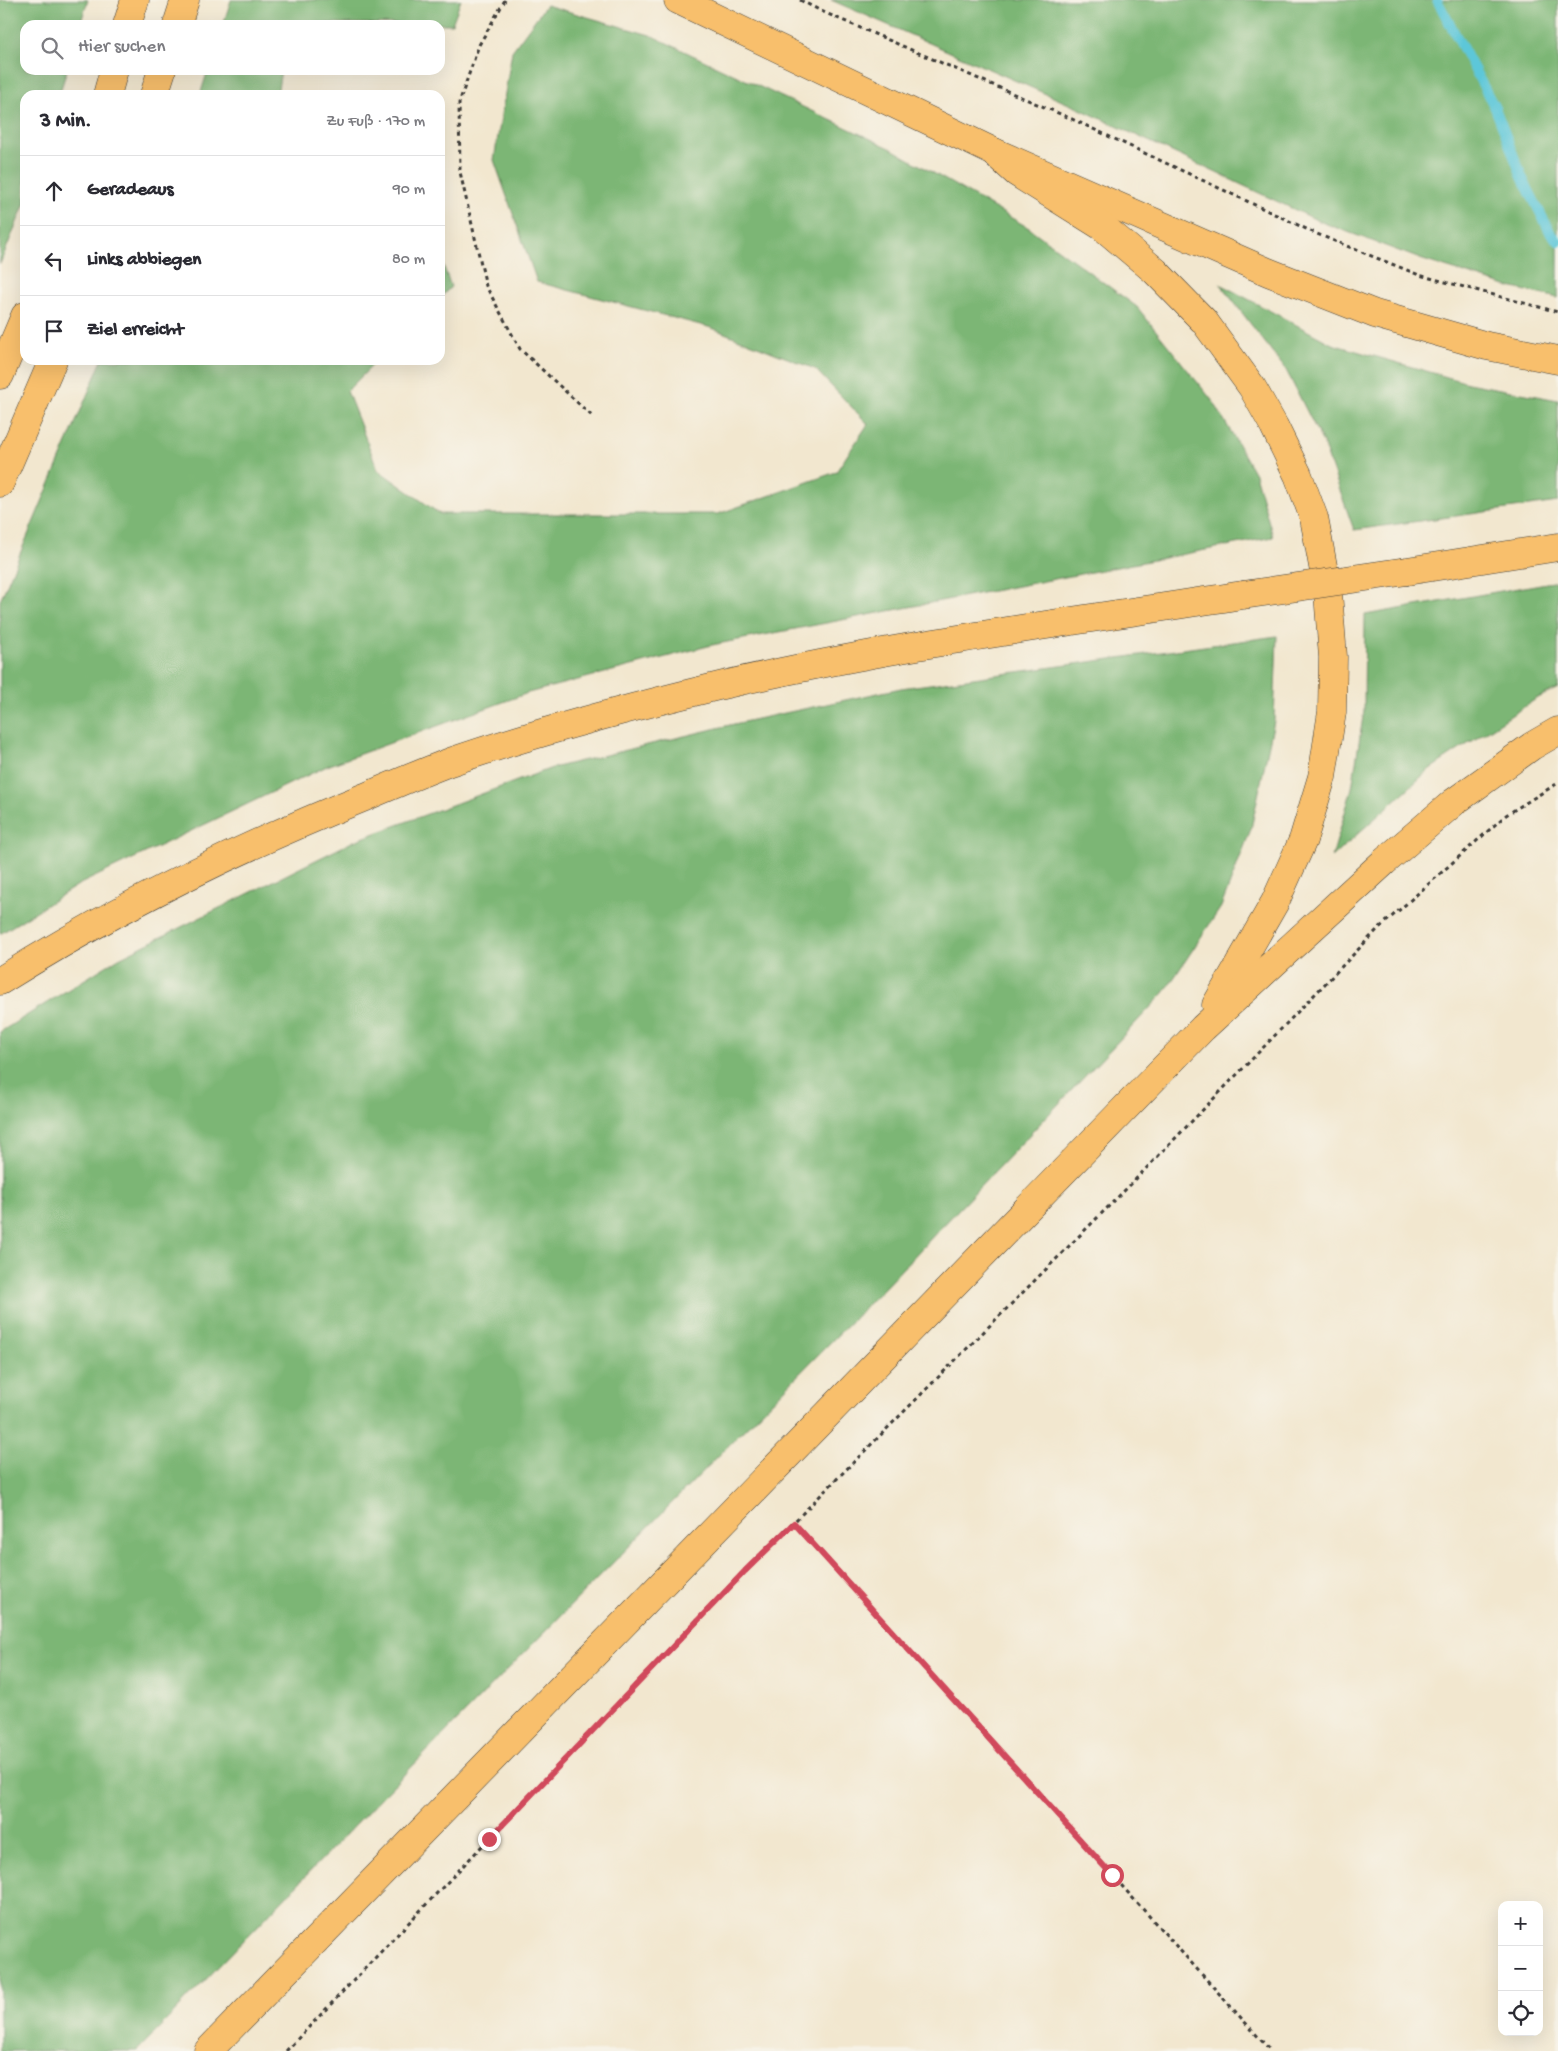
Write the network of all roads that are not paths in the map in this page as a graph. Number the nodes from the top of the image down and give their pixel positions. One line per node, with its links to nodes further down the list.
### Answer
1 (135, 0): 4 (main road)
2 (185, 0): 5 (main road)
3 (678, 0): 10 (main road)
4 (129, 20)
5 (179, 20)
6 (113, 75): 8 (main road)
7 (160, 75): 9 (main road)
8 (108, 90)
9 (156, 90)
10 (994, 152): 12 (main road); 19 (main road)
11 (20, 328): 14 (main road)
12 (1558, 360)
13 (51, 365): 15 (main road)
14 (0, 375)
15 (0, 484)
16 (1558, 547): 18 (main road, bridge)
17 (1558, 732): 19 (main road)
18 (0, 981)
19 (1203, 1028): 20 (main road)
20 (208, 2051)

